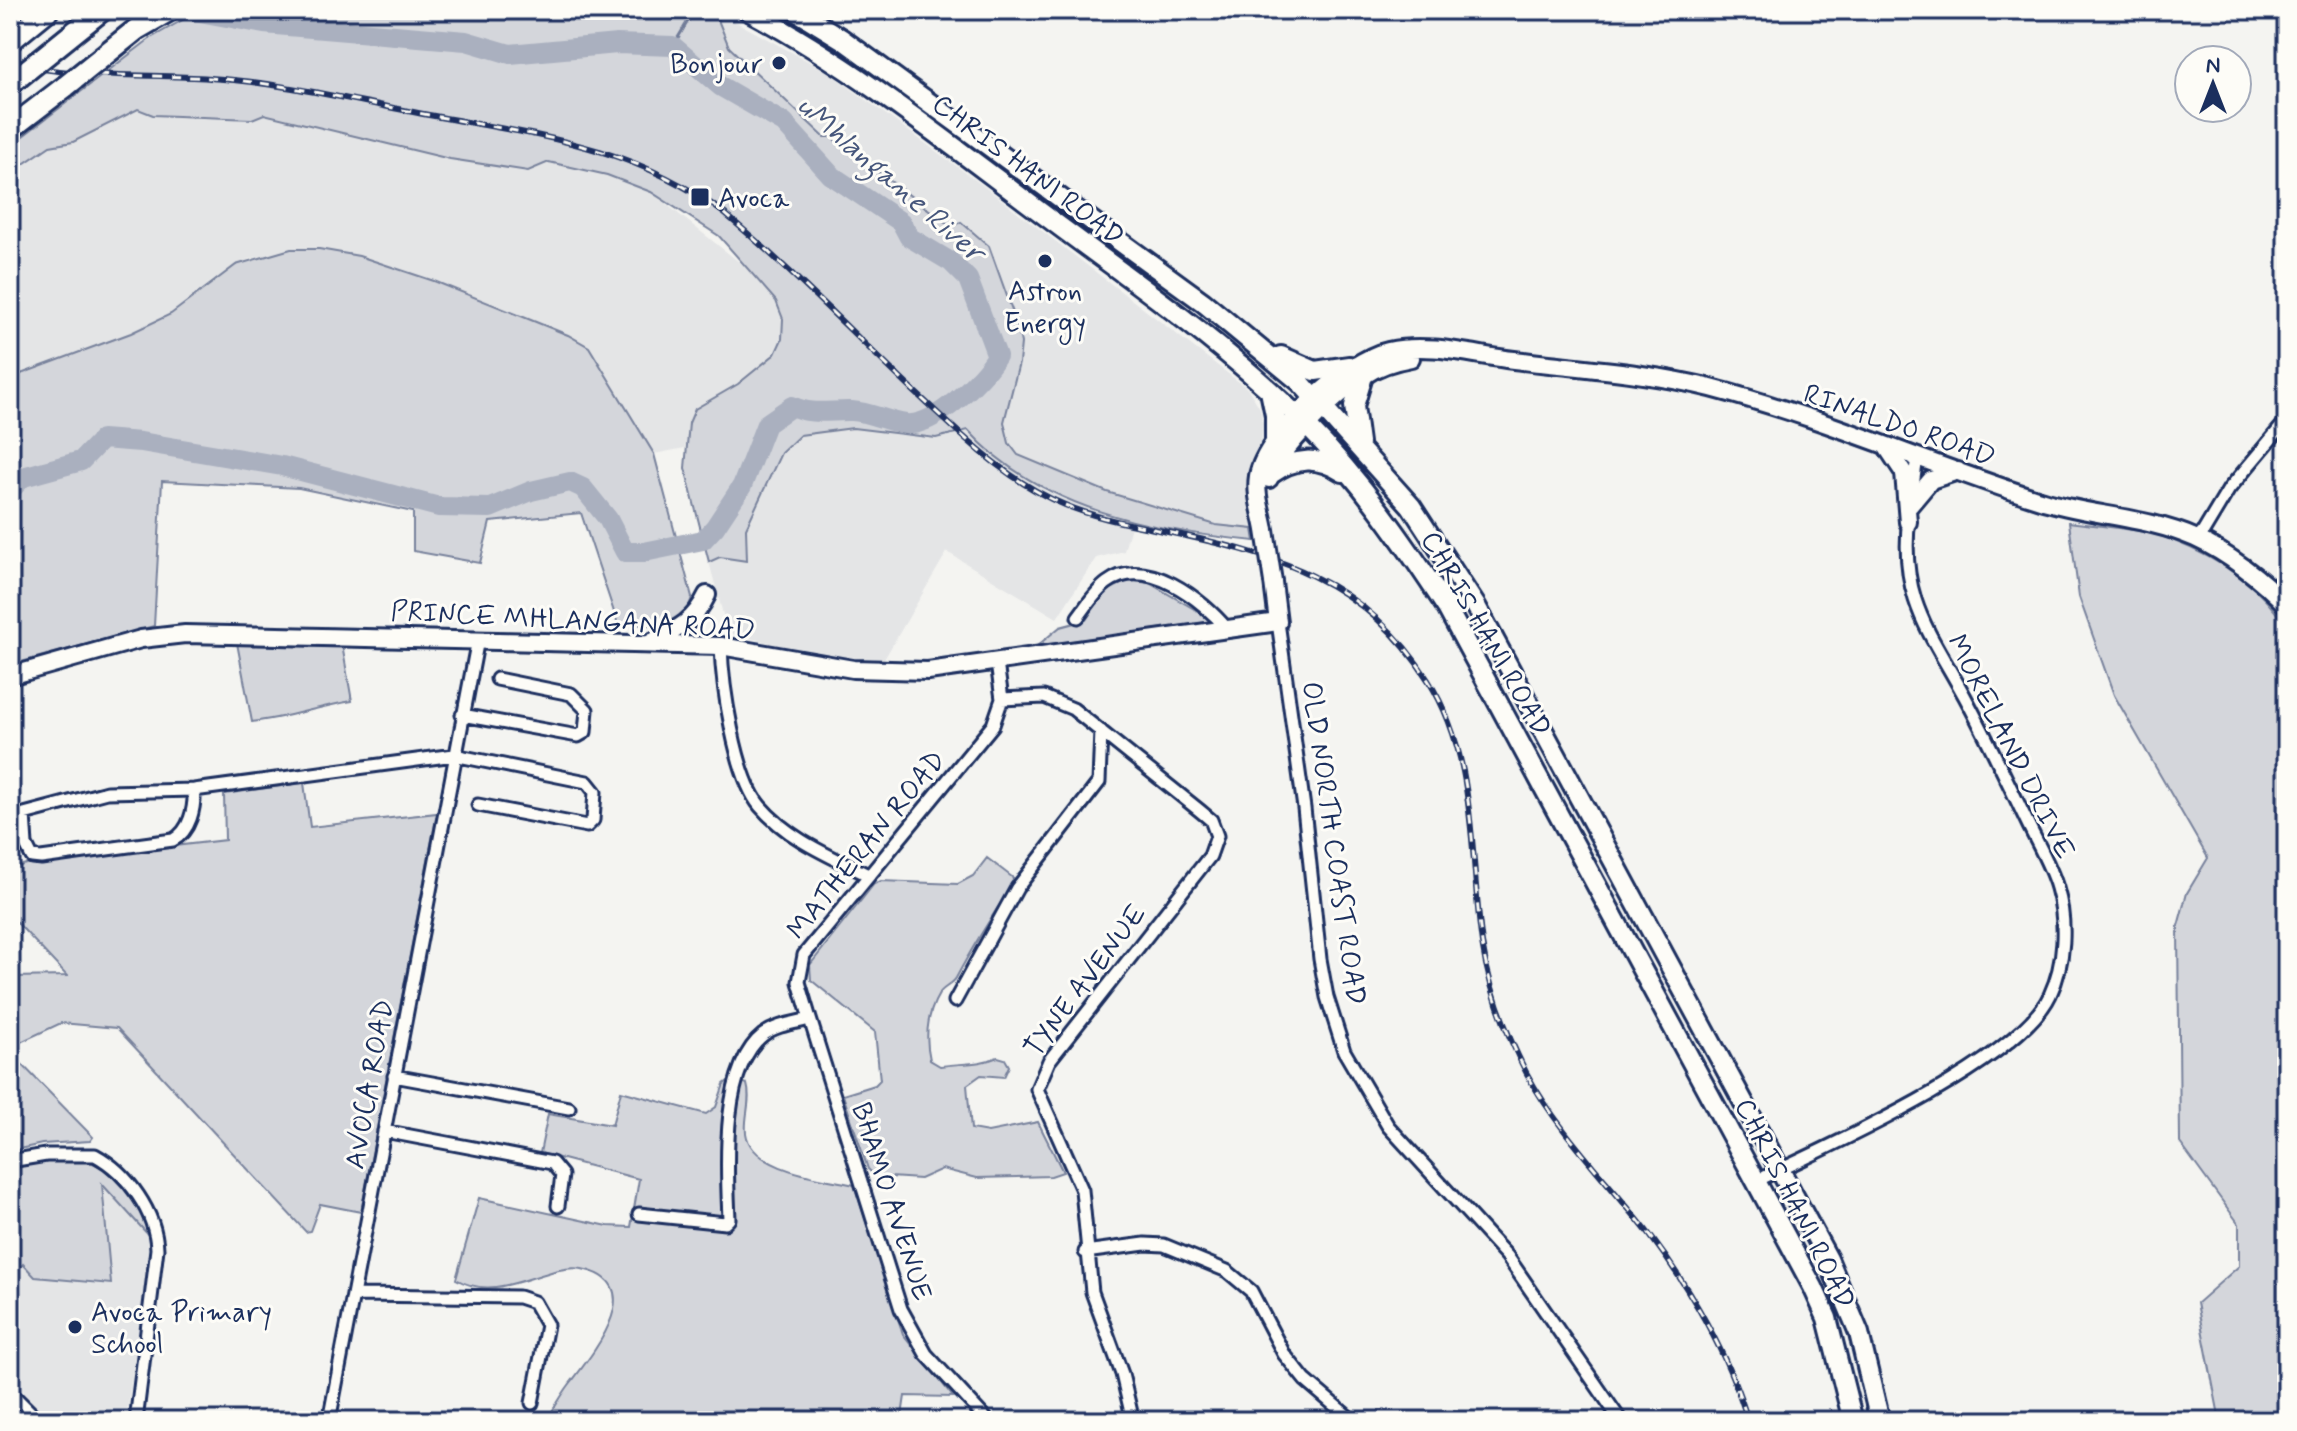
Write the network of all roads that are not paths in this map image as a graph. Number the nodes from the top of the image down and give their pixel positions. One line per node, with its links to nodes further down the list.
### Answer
1 (48, 10): 8 (highway)
2 (102, 10): 9 (highway, bridge)
3 (170, 10): 10 (highway, bridge)
4 (795, 10): 7 (main road, CHRIS HANI ROAD)
5 (826, 10): 7 (main road)
6 (753, 11): 13 (main road, CHRIS HANI ROAD)
7 (842, 39): 11 (main road, CHRIS HANI ROAD)
8 (10, 41)
9 (10, 84)
10 (10, 129)
11 (1250, 340): 12 (main road); 14 (main road, CHRIS HANI ROAD)
12 (1357, 371): 14 (street, RINALDO ROAD); 18 (main road); 19 (street, RINALDO ROAD)
13 (1270, 390): 16 (main road, CHRIS HANI ROAD); 17 (main road)
14 (1322, 404): 16 (street, RINALDO ROAD); 18 (main road, CHRIS HANI ROAD)
15 (2287, 420): 26 (street)
16 (1303, 422): 17 (street, OLD NORTH COAST ROAD); 22 (street, OLD NORTH COAST ROAD); 23 (main road, CHRIS HANI ROAD)
17 (1275, 439): 25 (street, OLD NORTH COAST ROAD)
18 (1360, 446): 51 (main road, CHRIS HANI ROAD)
19 (1886, 446): 20 (street, RINALDO ROAD); 24 (street)
20 (1917, 457): 21 (street, RINALDO ROAD); 24 (street, MORELAND DRIVE)
21 (1958, 471): 24 (street); 26 (street, RINALDO ROAD)
22 (1271, 474): 23 (main road); 25 (street, OLD NORTH COAST ROAD)
23 (1355, 480): 52 (main road, CHRIS HANI ROAD)
24 (1909, 514): 51 (street, MORELAND DRIVE)
25 (1264, 522): 30 (street, OLD NORTH COAST ROAD, bridge)
26 (2199, 539): 28 (street, RINALDO ROAD)
27 (707, 595): 33 (street)
28 (2287, 606)
29 (1078, 617): 31 (street)
30 (1278, 622): 31 (street, PRINCE MHLANGANA ROAD); 65 (street, OLD NORTH COAST ROAD)
31 (1227, 629): 35 (street, PRINCE MHLANGANA ROAD)
32 (478, 639): 33 (street, PRINCE MHLANGANA ROAD); 36 (street, PRINCE MHLANGANA ROAD); 39 (street, AVOCA ROAD)
33 (650, 643): 34 (street, PRINCE MHLANGANA ROAD)
34 (721, 646): 35 (street, PRINCE MHLANGANA ROAD); 44 (street)
35 (997, 663): 38 (street)
36 (10, 676)
37 (497, 679): 39 (street)
38 (1002, 699): 40 (street, TYNE AVENUE); 44 (street, MATHERAN ROAD)
39 (462, 715): 41 (street, AVOCA ROAD)
40 (1101, 731): 45 (street); 55 (street, TYNE AVENUE)
41 (454, 755): 42 (street); 43 (street); 47 (street, AVOCA ROAD)
42 (194, 790): 42 (street)
43 (478, 805)
44 (868, 875): 46 (street, MATHERAN ROAD)
45 (955, 1001)
46 (810, 1019): 54 (street); 62 (street, BHAMO AVENUE)
47 (394, 1076): 48 (street); 49 (street, AVOCA ROAD)
48 (569, 1108)
49 (384, 1131): 53 (street); 56 (street, AVOCA ROAD)
50 (10, 1161): 60 (street)
51 (1781, 1169): 52 (street, MORELAND DRIVE); 67 (main road, CHRIS HANI ROAD)
52 (1756, 1181): 66 (main road, CHRIS HANI ROAD)
53 (558, 1206)
54 (639, 1214)
55 (1085, 1252): 63 (street, TYNE AVENUE); 64 (street)
56 (356, 1295): 58 (street); 61 (street, AVOCA ROAD)
57 (10, 1392): 59 (street)
58 (532, 1403)
59 (34, 1419)
60 (136, 1421)
61 (329, 1421)
62 (988, 1421)
63 (1133, 1421)
64 (1353, 1421)
65 (1621, 1421)
66 (1853, 1421)
67 (1880, 1421)

